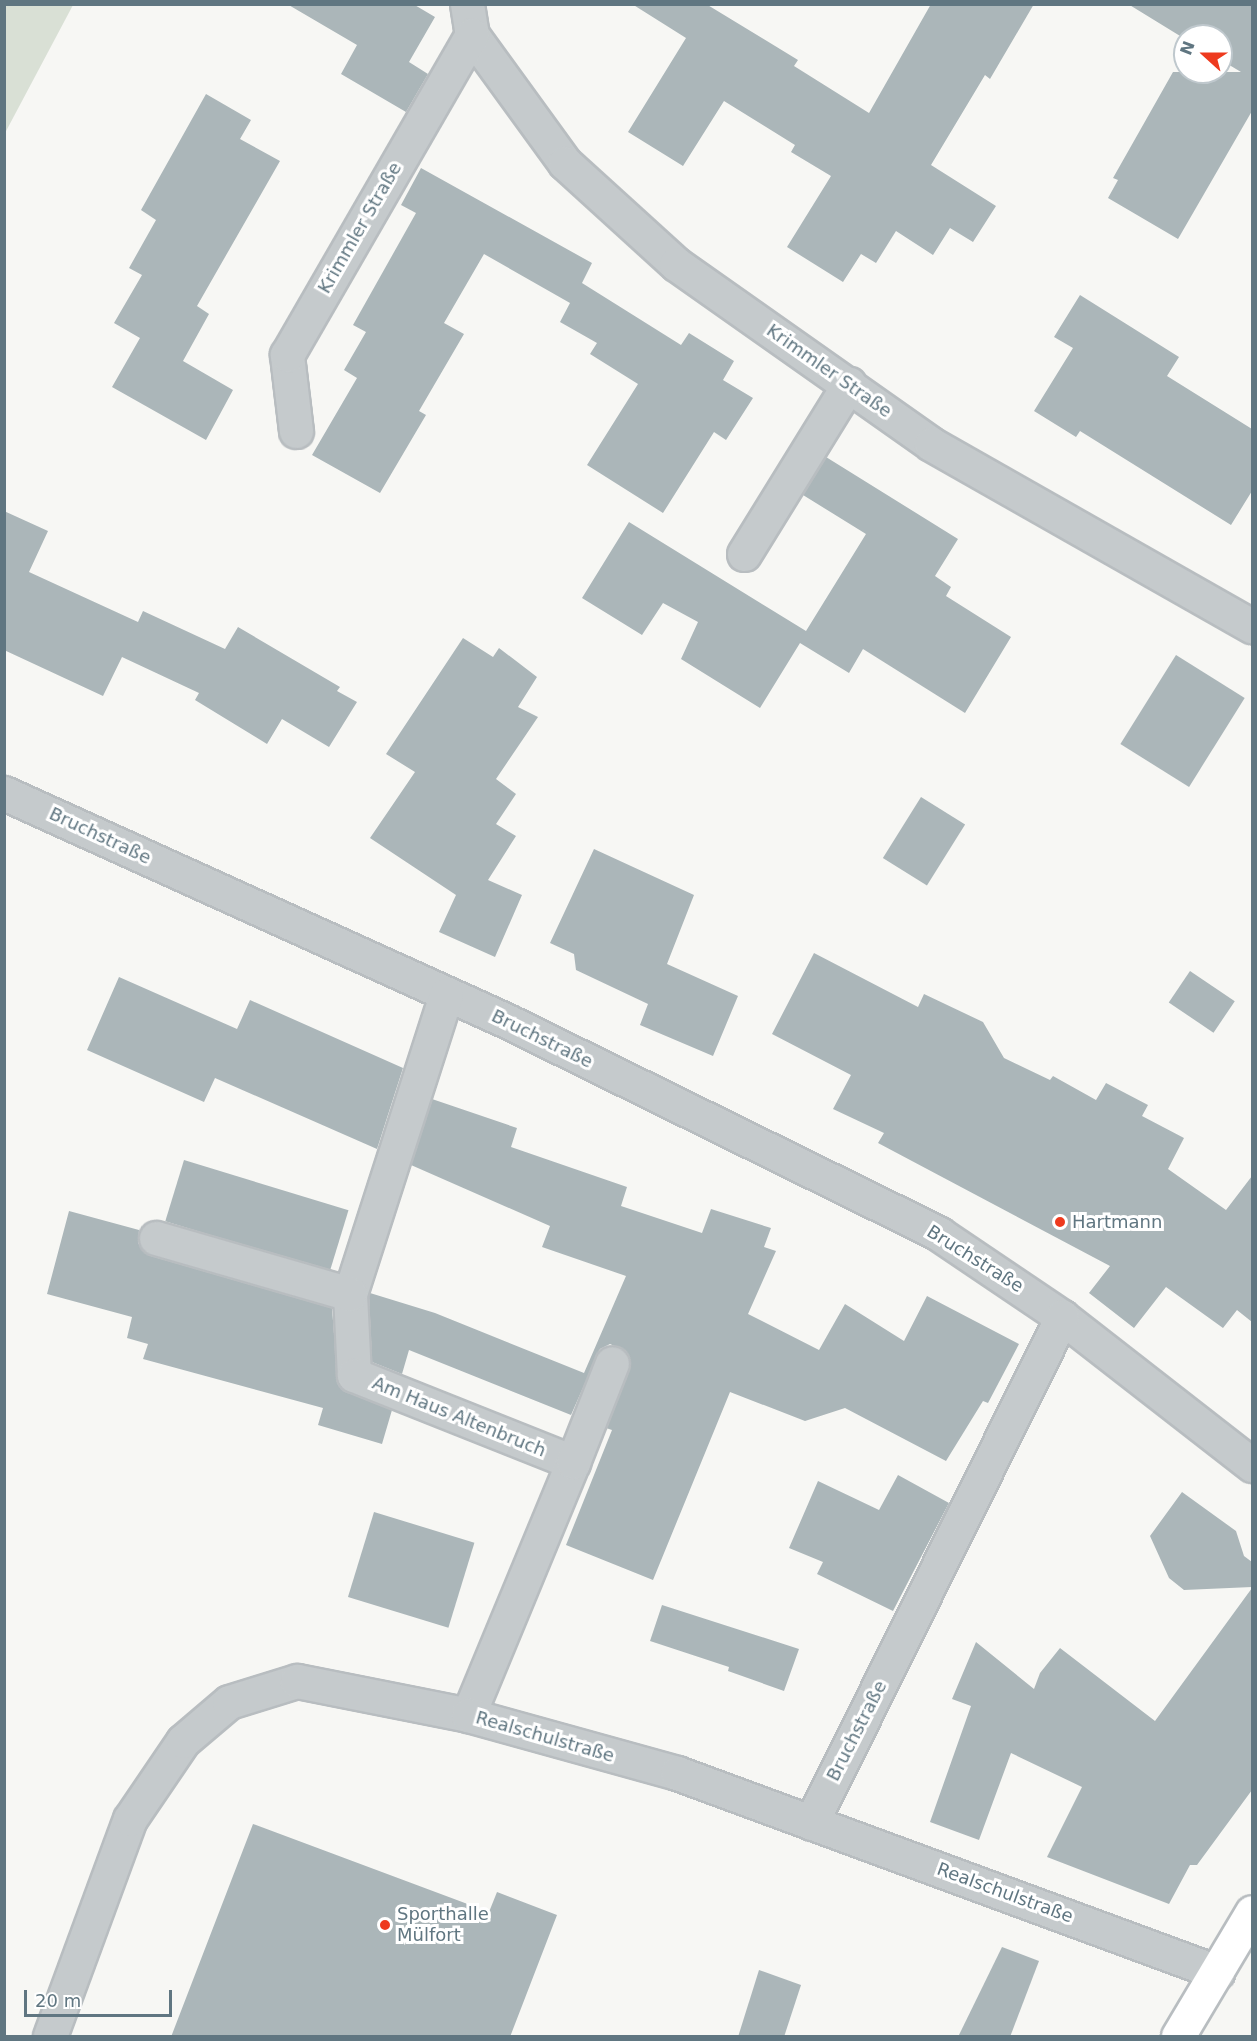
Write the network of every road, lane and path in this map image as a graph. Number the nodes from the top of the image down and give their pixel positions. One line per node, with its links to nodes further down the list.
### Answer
1 (470, 20): 2 (street, Krimmler Straße); 3 (street, Krimmler Straße)
2 (849, 384): 4 (street); 5 (street, Krimmler Straße)
3 (296, 431)
4 (744, 554)
5 (1252, 626)
6 (4, 793): 7 (street, Bruchstraße)
7 (446, 995): 9 (street, Am Haus Altenbruch); 10 (street, Bruchstraße)
8 (156, 1238): 9 (street)
9 (350, 1294): 12 (street, Am Haus Altenbruch)
10 (1062, 1317): 13 (street, Bruchstraße); 15 (street, Bruchstraße)
11 (612, 1363): 12 (street)
12 (573, 1462): 14 (street)
13 (1252, 1464)
14 (468, 1715): 15 (street, Realschulstraße); 18 (street, Realschulstraße)
15 (811, 1823): 17 (street, Realschulstraße)
16 (1252, 1912): 17 (main road)
17 (1217, 1972): 19 (main road)
18 (50, 2037)
19 (1178, 2037)

